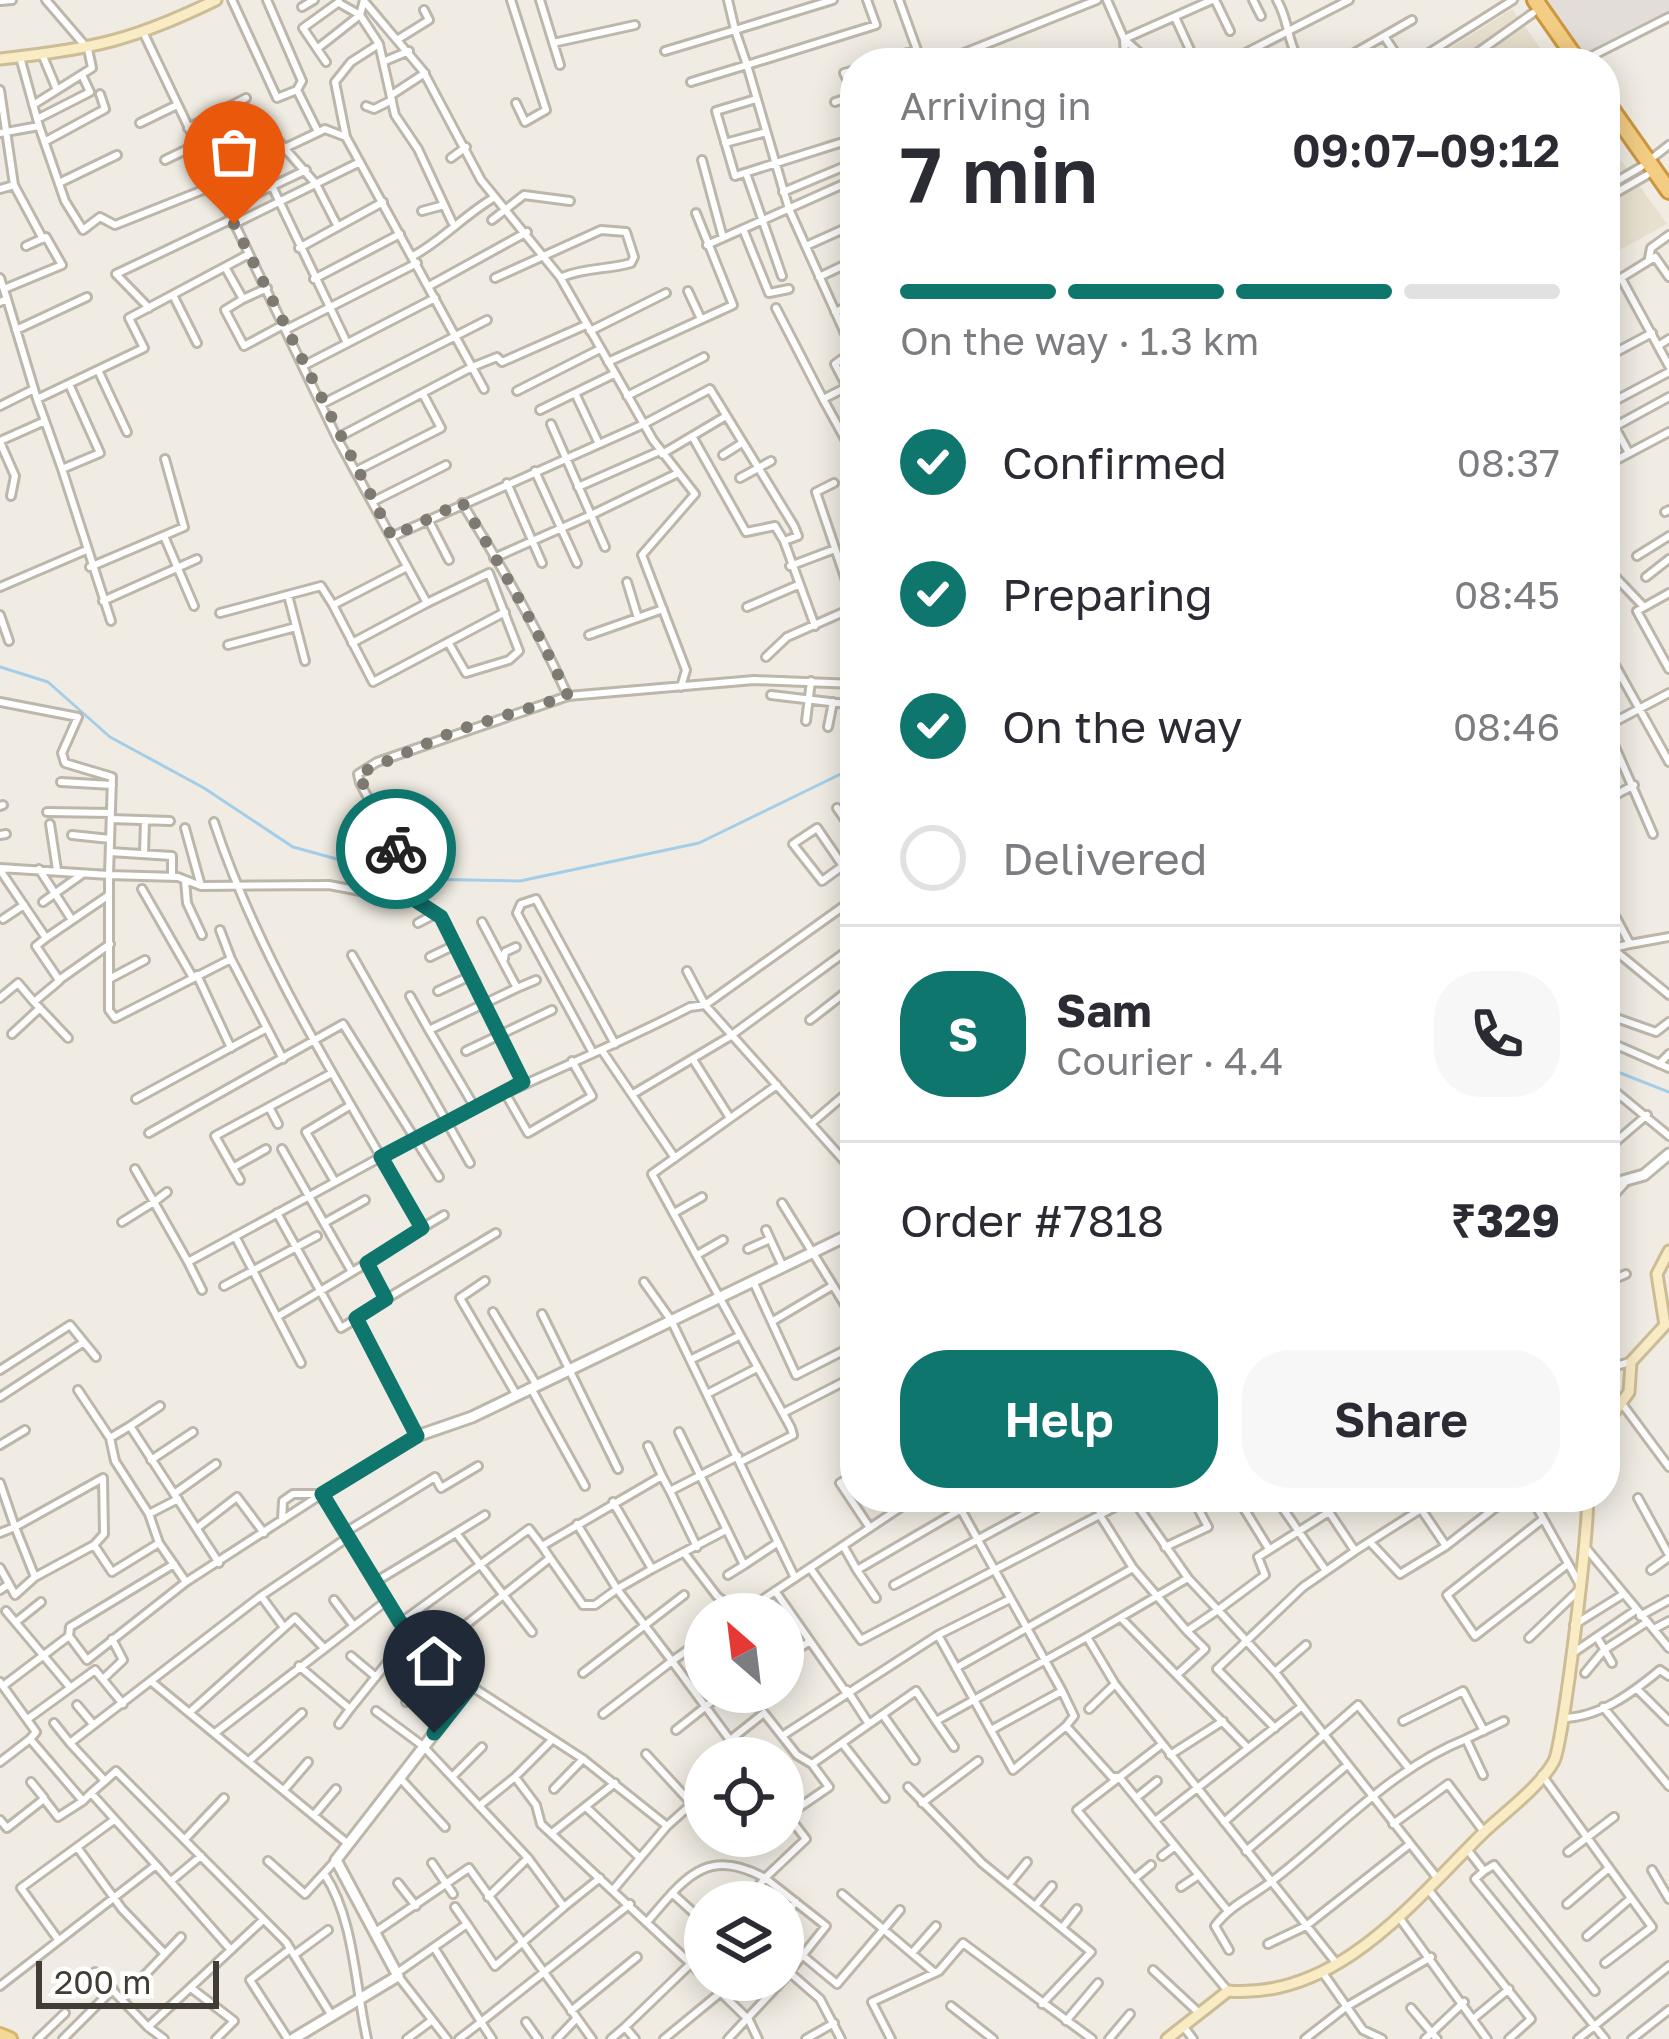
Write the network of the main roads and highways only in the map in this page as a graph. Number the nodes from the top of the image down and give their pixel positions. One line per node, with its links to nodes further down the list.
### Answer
1 (217, 0): 2 (main road)
2 (200, 4): 6 (main road)
3 (1531, 4): 4 (highway); 5 (highway)
4 (1559, 48)
5 (1567, 48)
6 (0, 59)
7 (1620, 126): 9 (highway)
8 (1620, 135): 9 (highway)
9 (1645, 168): 10 (highway); 11 (highway)
10 (1669, 191)
11 (1669, 205)
12 (1669, 1251): 13 (main road)
13 (1668, 1317): 14 (main road)
14 (1620, 1409)
15 (1586, 1512): 16 (main road)
16 (1167, 2039)

